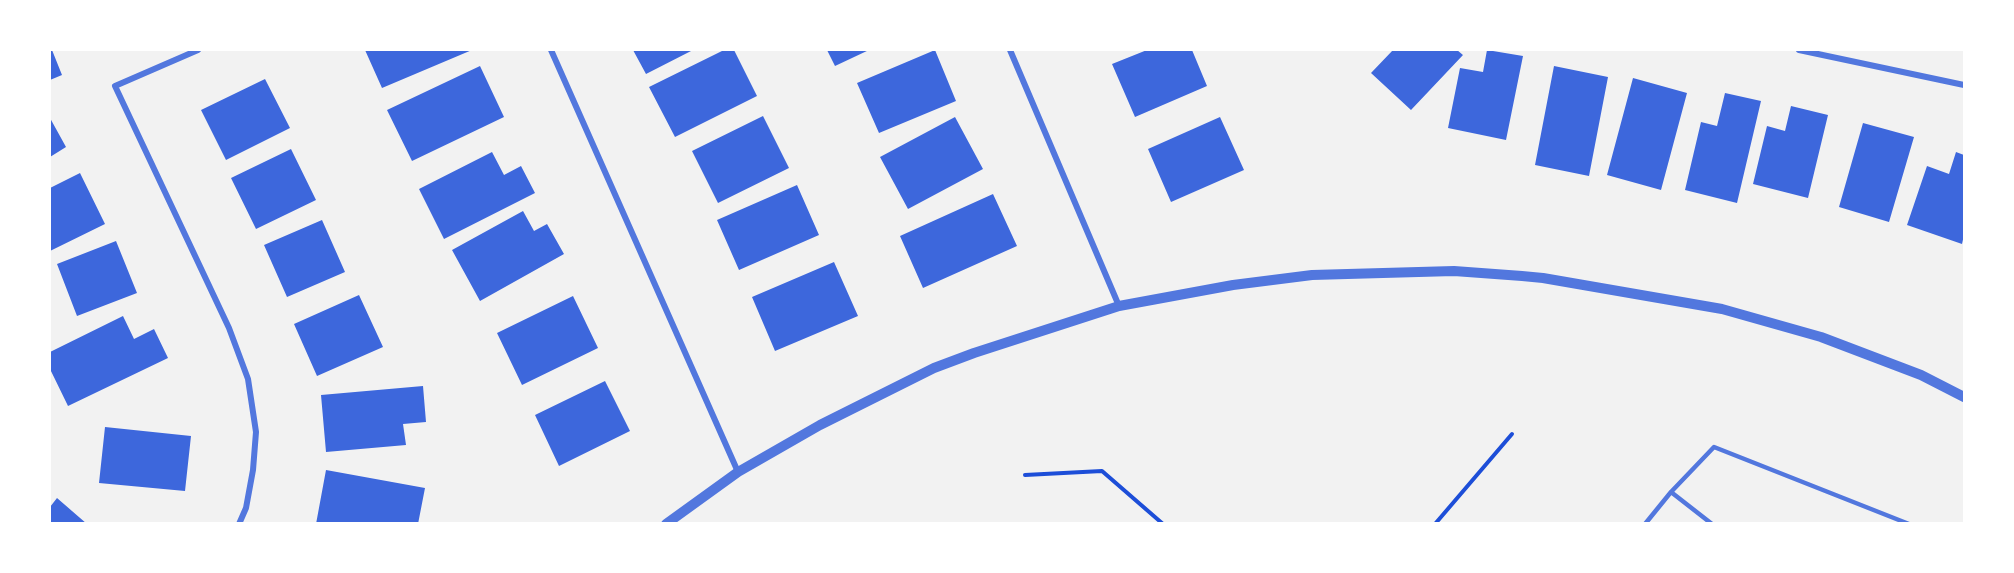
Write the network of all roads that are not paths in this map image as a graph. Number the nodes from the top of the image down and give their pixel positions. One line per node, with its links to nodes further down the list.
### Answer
1 (198, 50): 10 (street)
2 (551, 50): 8 (street)
3 (1010, 50): 6 (street)
4 (1799, 50): 5 (street)
5 (1965, 85)
6 (1119, 306): 7 (street); 8 (street)
7 (1965, 397)
8 (738, 472): 11 (street)
9 (1671, 492): 12 (lane); 13 (lane); 14 (lane)
10 (239, 524)
11 (666, 524)
12 (1645, 524)
13 (1712, 524)
14 (1909, 524)

